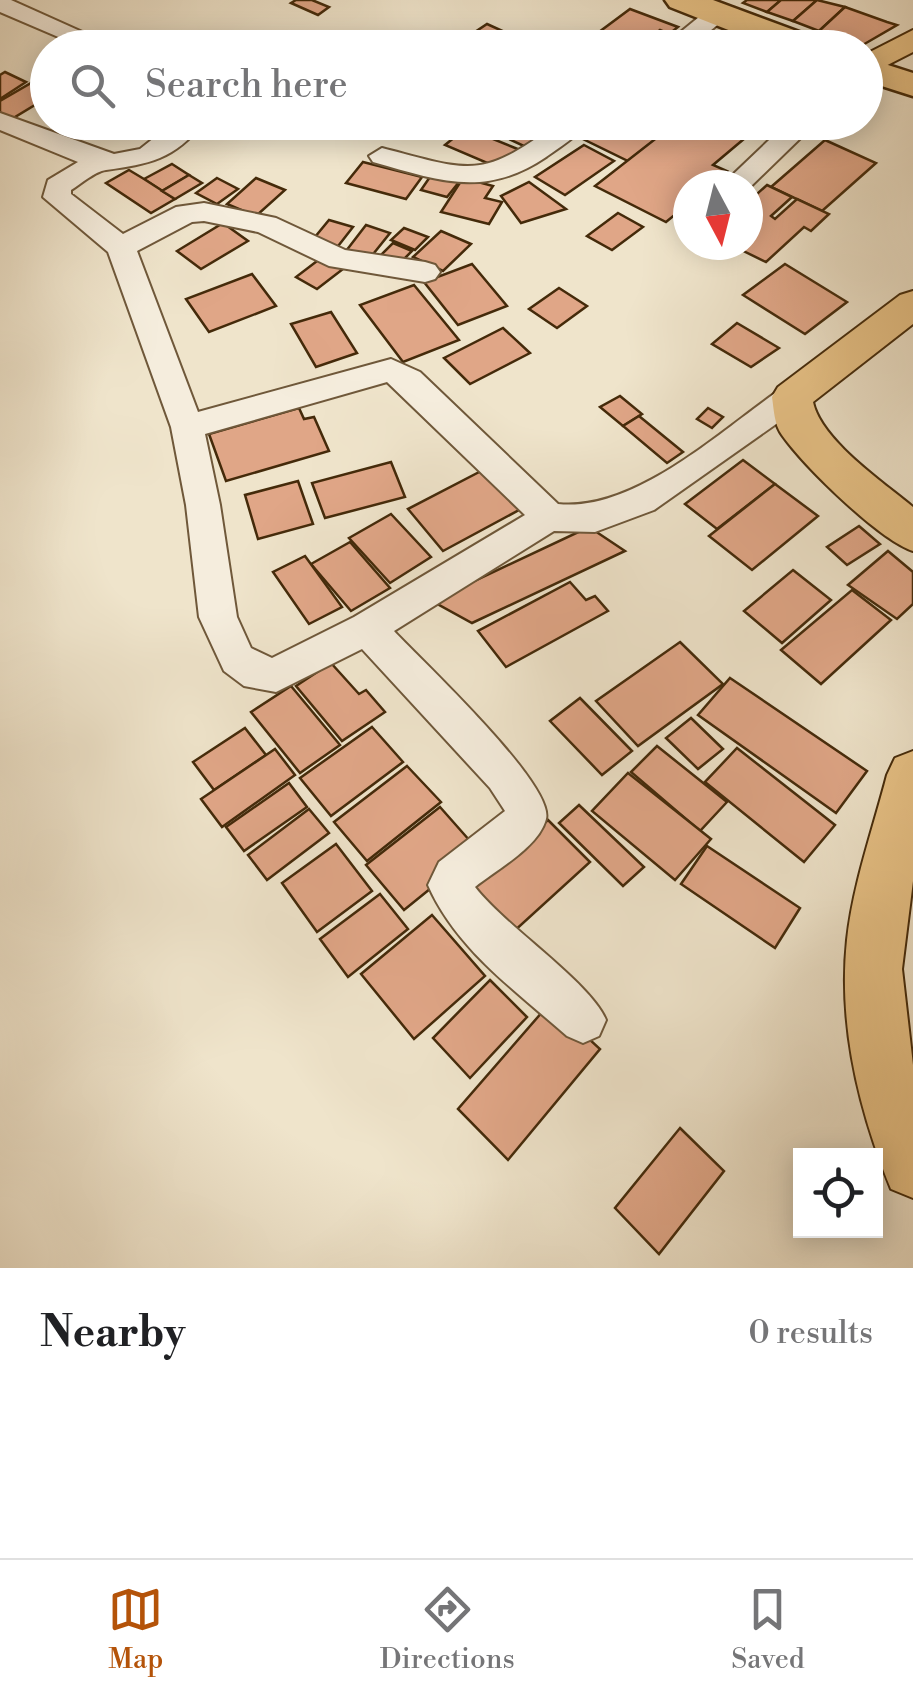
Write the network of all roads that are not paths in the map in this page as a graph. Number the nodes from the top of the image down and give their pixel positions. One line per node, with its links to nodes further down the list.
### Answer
1 (682, 0): 3 (highway)
2 (0, 4): 4 (street)
3 (718, 13): 5 (street); 6 (highway)
4 (63, 30)
5 (696, 30)
6 (762, 30)
7 (913, 39): 8 (main road)
8 (883, 58)
9 (883, 74): 10 (highway)
10 (913, 85)
11 (0, 121): 12 (street)
12 (30, 133)
13 (47, 140): 18 (street)
14 (167, 140): 18 (street)
15 (553, 140): 17 (street)
16 (785, 140): 19 (street)
17 (382, 156)
18 (99, 161): 20 (street)
19 (752, 170)
20 (121, 246): 21 (street); 24 (street)
21 (425, 272)
22 (913, 304): 23 (main road)
23 (792, 398): 25 (street); 26 (main road)
24 (187, 427): 25 (street); 27 (street)
25 (549, 517): 27 (street)
26 (913, 534)
27 (367, 628): 29 (street)
28 (913, 776): 30 (main road)
29 (583, 1020)
30 (913, 1167)

